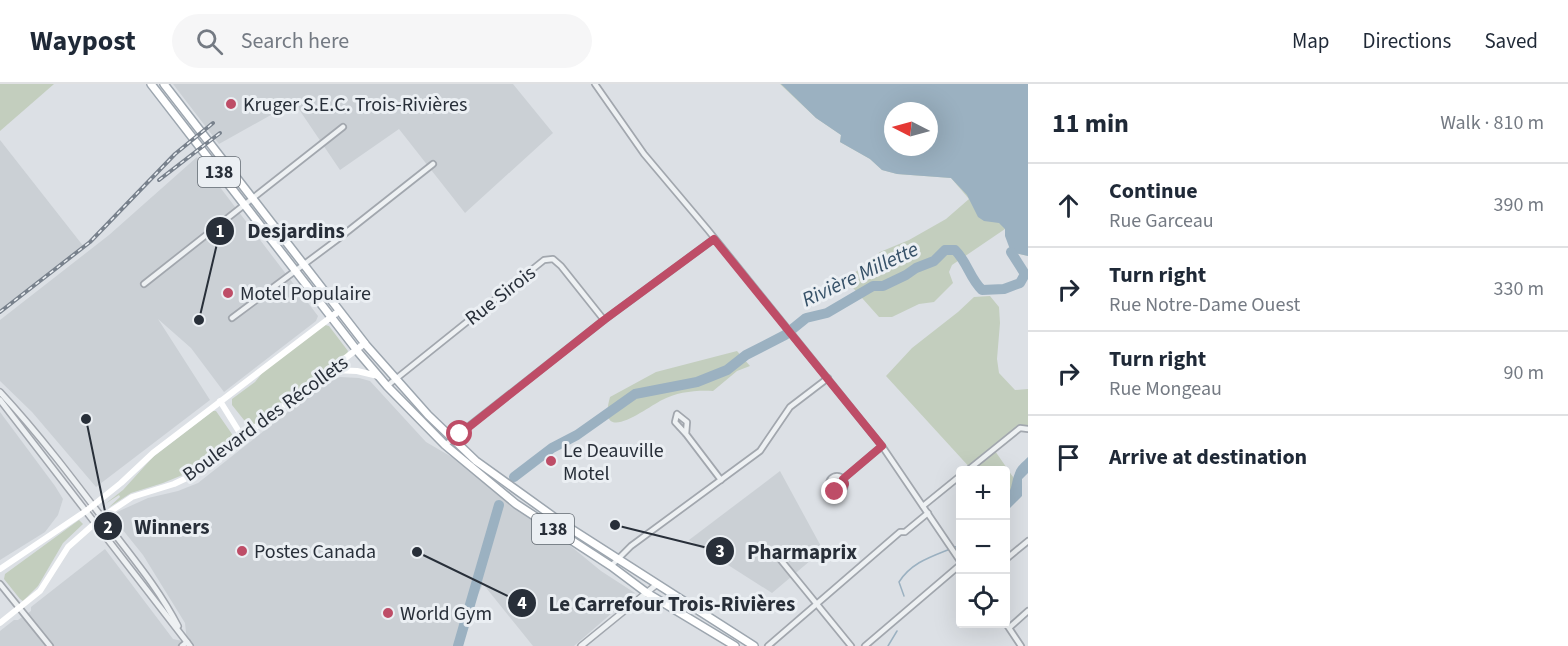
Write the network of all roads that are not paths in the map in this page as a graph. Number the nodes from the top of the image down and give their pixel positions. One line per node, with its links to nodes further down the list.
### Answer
1 (151, 84): 7 (main road, 138)
2 (164, 84): 6 (main road, 138)
3 (596, 84): 8 (street)
4 (343, 127): 6 (street)
5 (433, 164): 9 (street)
6 (251, 198): 7 (street); 9 (main road, 138)
7 (243, 205): 10 (main road, 138); 11 (street)
8 (714, 239): 15 (street); 20 (street)
9 (304, 265): 10 (street); 12 (main road, 138)
10 (295, 270): 13 (main road, 138); 14 (street)
11 (144, 284)
12 (339, 311): 13 (main road, Boulevard des Récollets); 16 (main road, 138)
13 (331, 317): 17 (main road, 138); 25 (main road, Boulevard des Récollets)
14 (232, 318)
15 (604, 320): 21 (street, Rue Sirois); 29 (street)
16 (365, 343): 17 (main road, Boulevard des Récollets); 21 (main road, 138)
17 (357, 350): 18 (main road, Boulevard des Récollets); 19 (main road, 138)
18 (332, 370): 19 (main road); 28 (main road, Boulevard des Récollets)
19 (378, 376): 22 (main road, 138)
20 (828, 378): 31 (street); 35 (street)
21 (396, 379): 22 (street, Rue Sirois); 29 (main road, 138)
22 (387, 386): 30 (main road, 138)
23 (0, 392): 36 (street)
24 (0, 400): 38 (street)
25 (220, 401): 28 (main road); 36 (main road, Boulevard des Récollets)
26 (1028, 429): 32 (street)
27 (686, 434): 35 (street)
28 (243, 438): 40 (main road, Boulevard des Récollets)
29 (453, 439): 30 (street); 46 (main road, 138)
30 (445, 445): 47 (main road, 138)
31 (882, 446): 33 (street); 37 (street)
32 (974, 466)
33 (843, 479)
34 (956, 479): 37 (street)
35 (721, 480): 46 (street)
36 (94, 505): 38 (main road, Boulevard des Récollets); 40 (street)
37 (923, 506): 39 (street)
38 (86, 511): 41 (street); 49 (main road, Boulevard des Récollets)
39 (928, 513): 43 (street); 53 (street)
40 (102, 517): 41 (main road, Boulevard des Récollets); 58 (street)
41 (95, 522): 54 (main road, Boulevard des Récollets); 58 (street)
42 (1028, 541): 44 (street)
43 (956, 555)
44 (1010, 557)
45 (780, 559): 53 (street)
46 (617, 560): 47 (street); 51 (main road, 138)
47 (610, 566): 52 (main road, 138)
48 (956, 566): 66 (street)
49 (0, 569)
50 (0, 584): 54 (street)
51 (656, 585): 52 (street); 63 (main road, 138)
52 (647, 593): 61 (street); 62 (main road, 138)
53 (816, 603): 64 (street); 65 (street)
54 (19, 609): 56 (main road, Boulevard des Récollets); 60 (street)
55 (1028, 611): 57 (street)
56 (0, 623)
57 (1010, 627): 59 (street)
58 (185, 642)
59 (1018, 645)
60 (50, 646)
61 (581, 646)
62 (735, 646)
63 (754, 646)
64 (768, 646)
65 (851, 646)
66 (865, 646)

